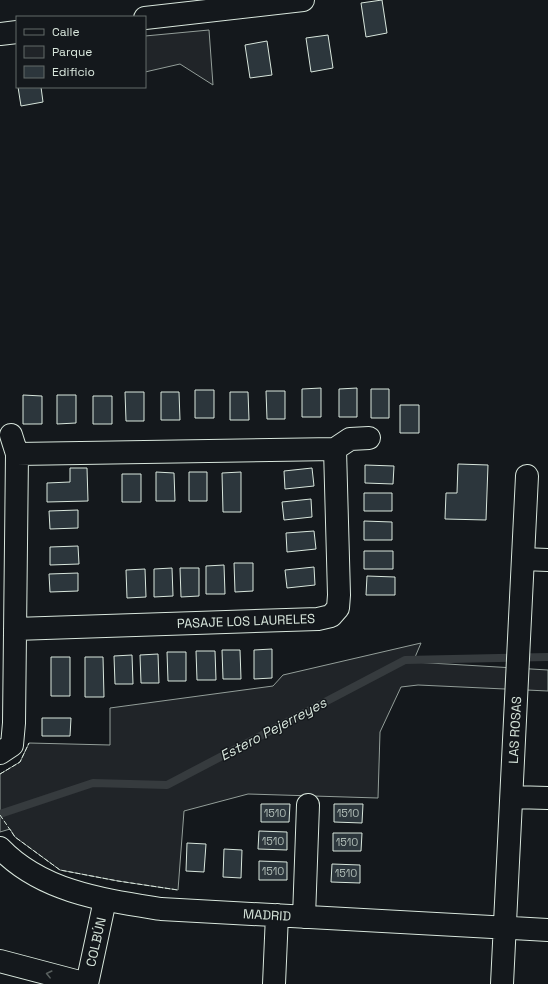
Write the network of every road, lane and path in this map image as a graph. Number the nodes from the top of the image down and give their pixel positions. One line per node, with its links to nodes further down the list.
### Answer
1 (298, 0): 2 (street)
2 (146, 18)
3 (16, 32): 4 (street)
4 (0, 34)
5 (369, 438): 6 (street)
6 (335, 449): 10 (street, PASAJE LOS LAURELES); 10 (street)
7 (527, 476): 8 (street, LAS ROSAS)
8 (523, 559): 9 (street); 12 (street, LAS ROSAS)
9 (548, 560)
10 (15, 629): 11 (street)
11 (0, 753)
12 (512, 797): 13 (street); 19 (street, LAS ROSAS)
13 (548, 798)
14 (308, 805): 18 (street)
15 (0, 848): 16 (street, MADRID)
16 (105, 900): 17 (street, MADRID); 22 (street, COLBÚN)
17 (277, 915): 18 (street, MADRID); 23 (street)
18 (304, 917): 19 (street, MADRID)
19 (505, 928): 20 (street, MADRID); 24 (street, LAS ROSAS)
20 (548, 930)
21 (0, 961): 22 (street, one-way to 21)
22 (87, 984)
23 (274, 984)
24 (502, 984)

